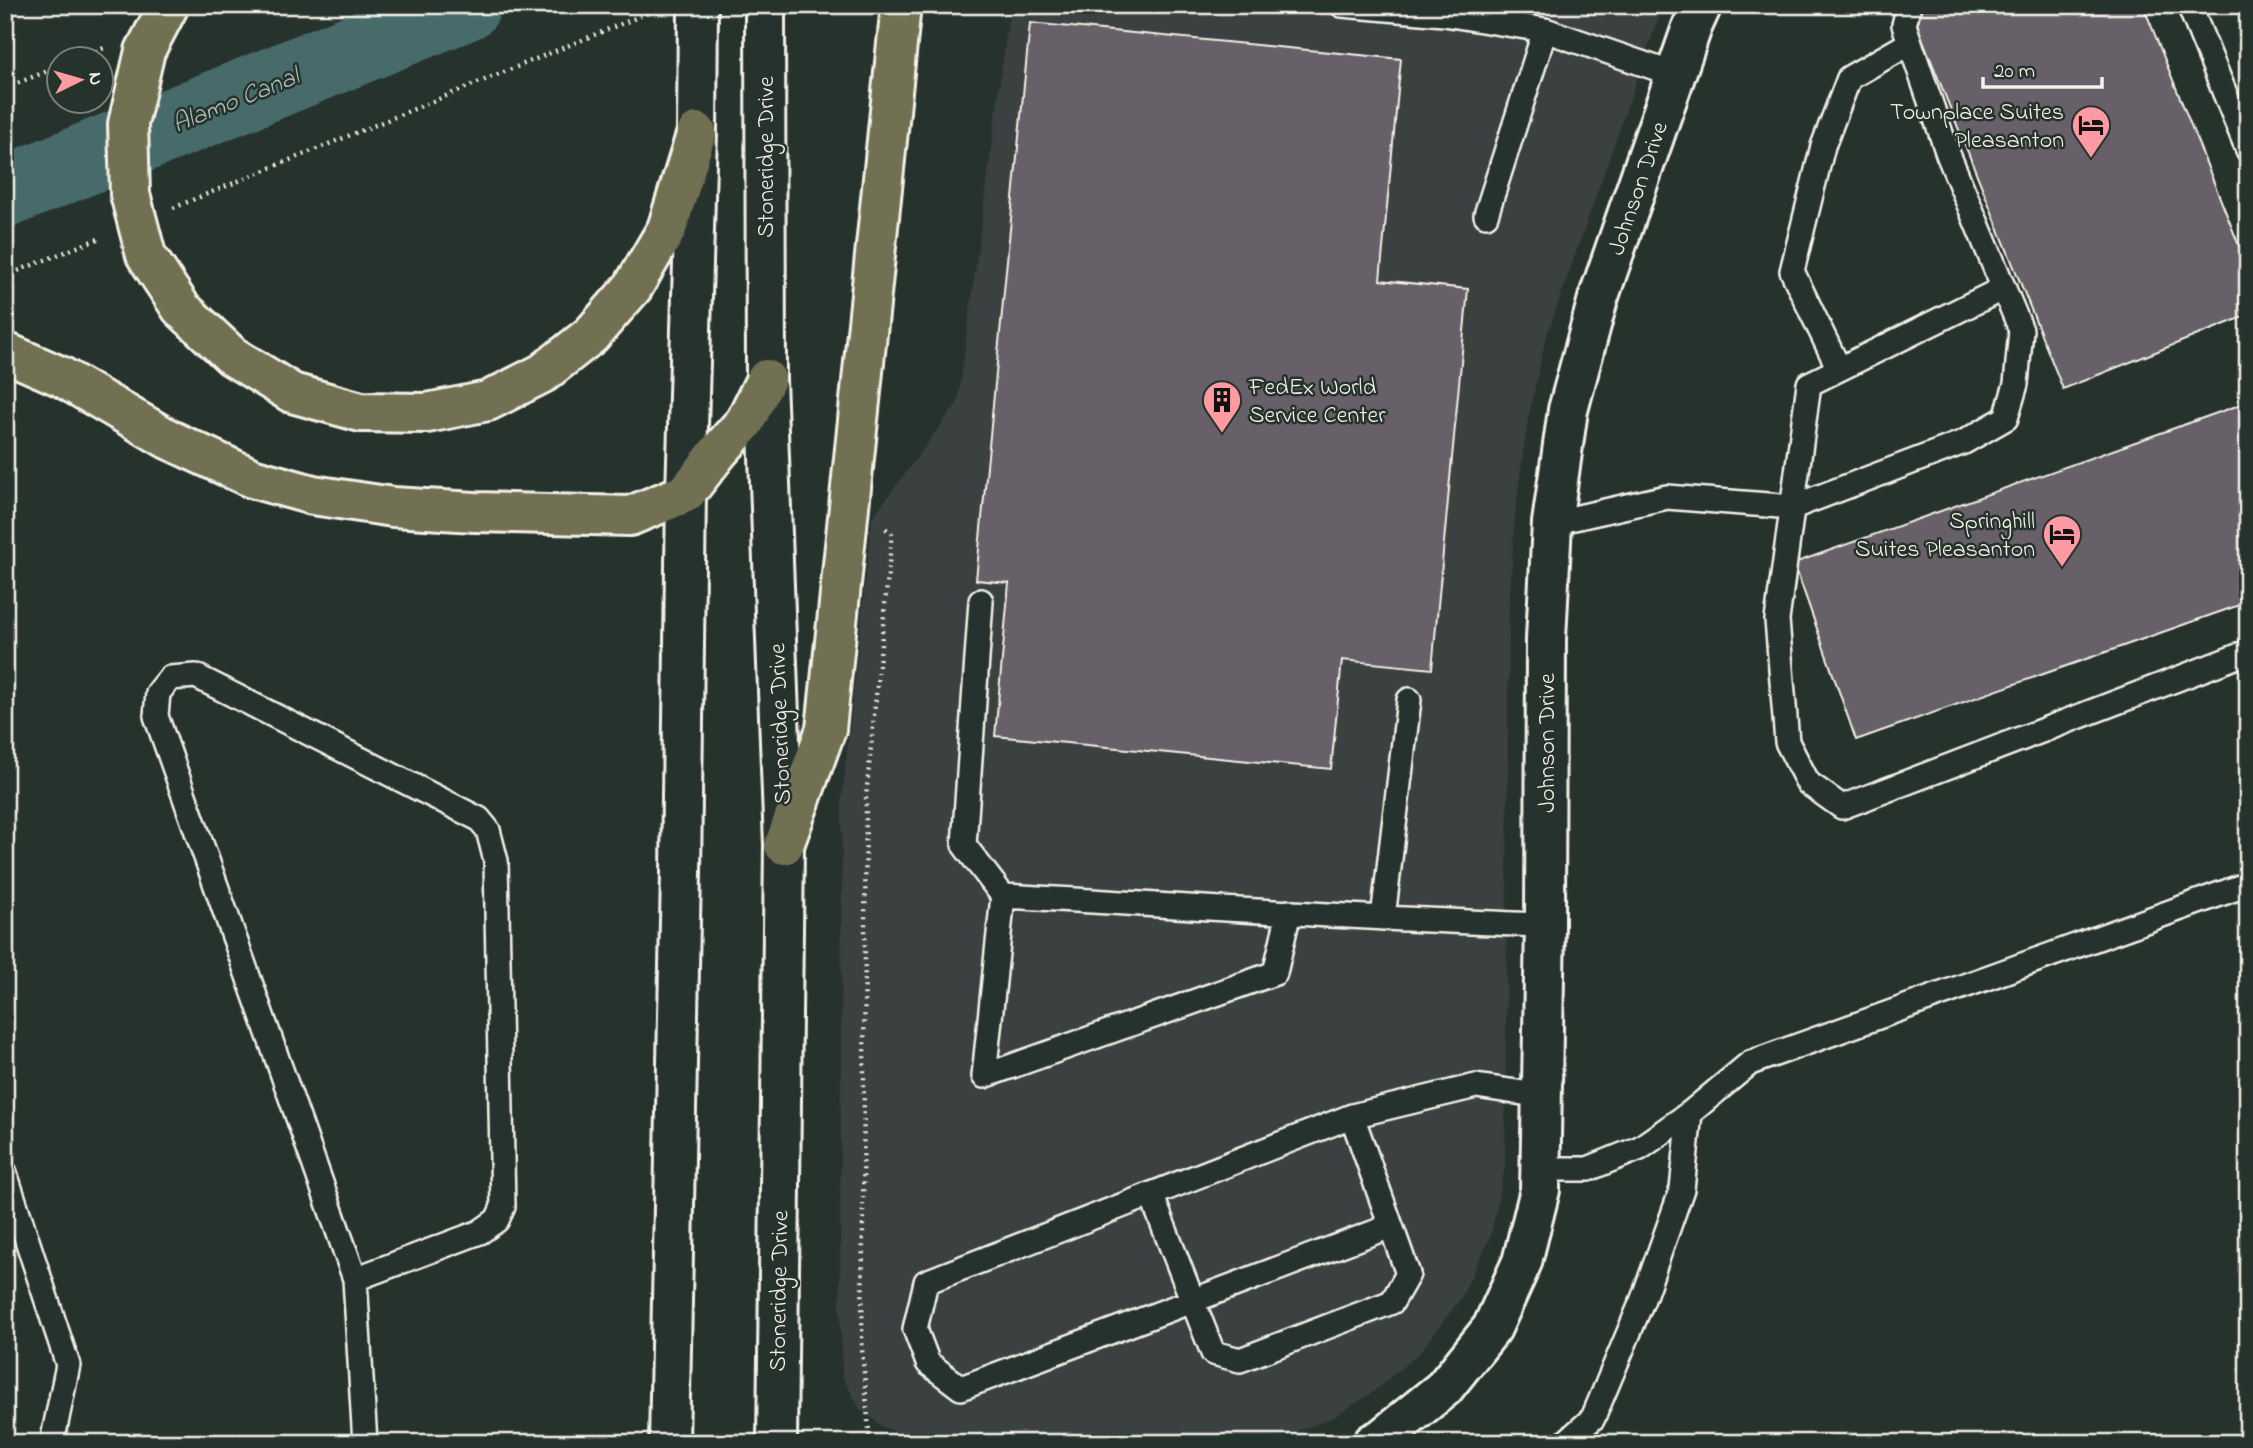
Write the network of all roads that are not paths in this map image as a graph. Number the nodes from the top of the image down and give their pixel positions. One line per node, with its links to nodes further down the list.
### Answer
1 (169, 5): 12 (highway, bridge)
2 (698, 5): 12 (main road)
3 (765, 5): 18 (main road, Stoneridge Drive)
4 (901, 5): 25 (highway)
5 (1342, 5): 9 (lane)
6 (1702, 5): 11 (main road, Johnson Drive)
7 (1909, 5): 10 (lane)
8 (2189, 5): 13 (lane)
9 (1545, 30): 11 (lane); 14 (lane)
10 (1910, 43): 15 (lane); 17 (lane)
11 (1676, 75): 21 (main road, Johnson Drive)
12 (697, 132): 19 (main road)
13 (2248, 150)
14 (1486, 215)
15 (2004, 288): 17 (lane); 20 (lane)
16 (5, 352): 19 (highway)
17 (1839, 369): 20 (lane)
18 (766, 379): 19 (highway); 25 (main road, Stoneridge Drive)
19 (686, 493): 42 (main road)
20 (1793, 507): 21 (lane); 23 (lane)
21 (1552, 523): 30 (main road, Johnson Drive)
22 (981, 601): 27 (lane)
23 (2248, 652)
24 (1409, 699): 29 (lane)
25 (784, 845): 43 (main road, Stoneridge Drive)
26 (2248, 884): 32 (lane)
27 (1003, 897): 28 (lane); 28 (lane)
28 (1289, 912): 29 (lane)
29 (1383, 918): 30 (lane)
30 (1545, 925): 31 (main road, Johnson Drive)
31 (1543, 1096): 33 (lane); 34 (main road, Johnson Drive)
32 (1690, 1113): 34 (lane); 45 (lane)
33 (1352, 1116): 36 (lane); 37 (lane)
34 (1540, 1169): 44 (main road, Johnson Drive)
35 (5, 1172): 40 (lane)
36 (1151, 1194): 39 (lane); 39 (lane)
37 (1391, 1226): 39 (lane); 39 (lane)
38 (355, 1279): 38 (lane); 41 (lane)
39 (1192, 1301)
40 (52, 1443)
41 (365, 1443)
42 (669, 1443)
43 (776, 1443)
44 (1373, 1443)
45 (1565, 1443)

